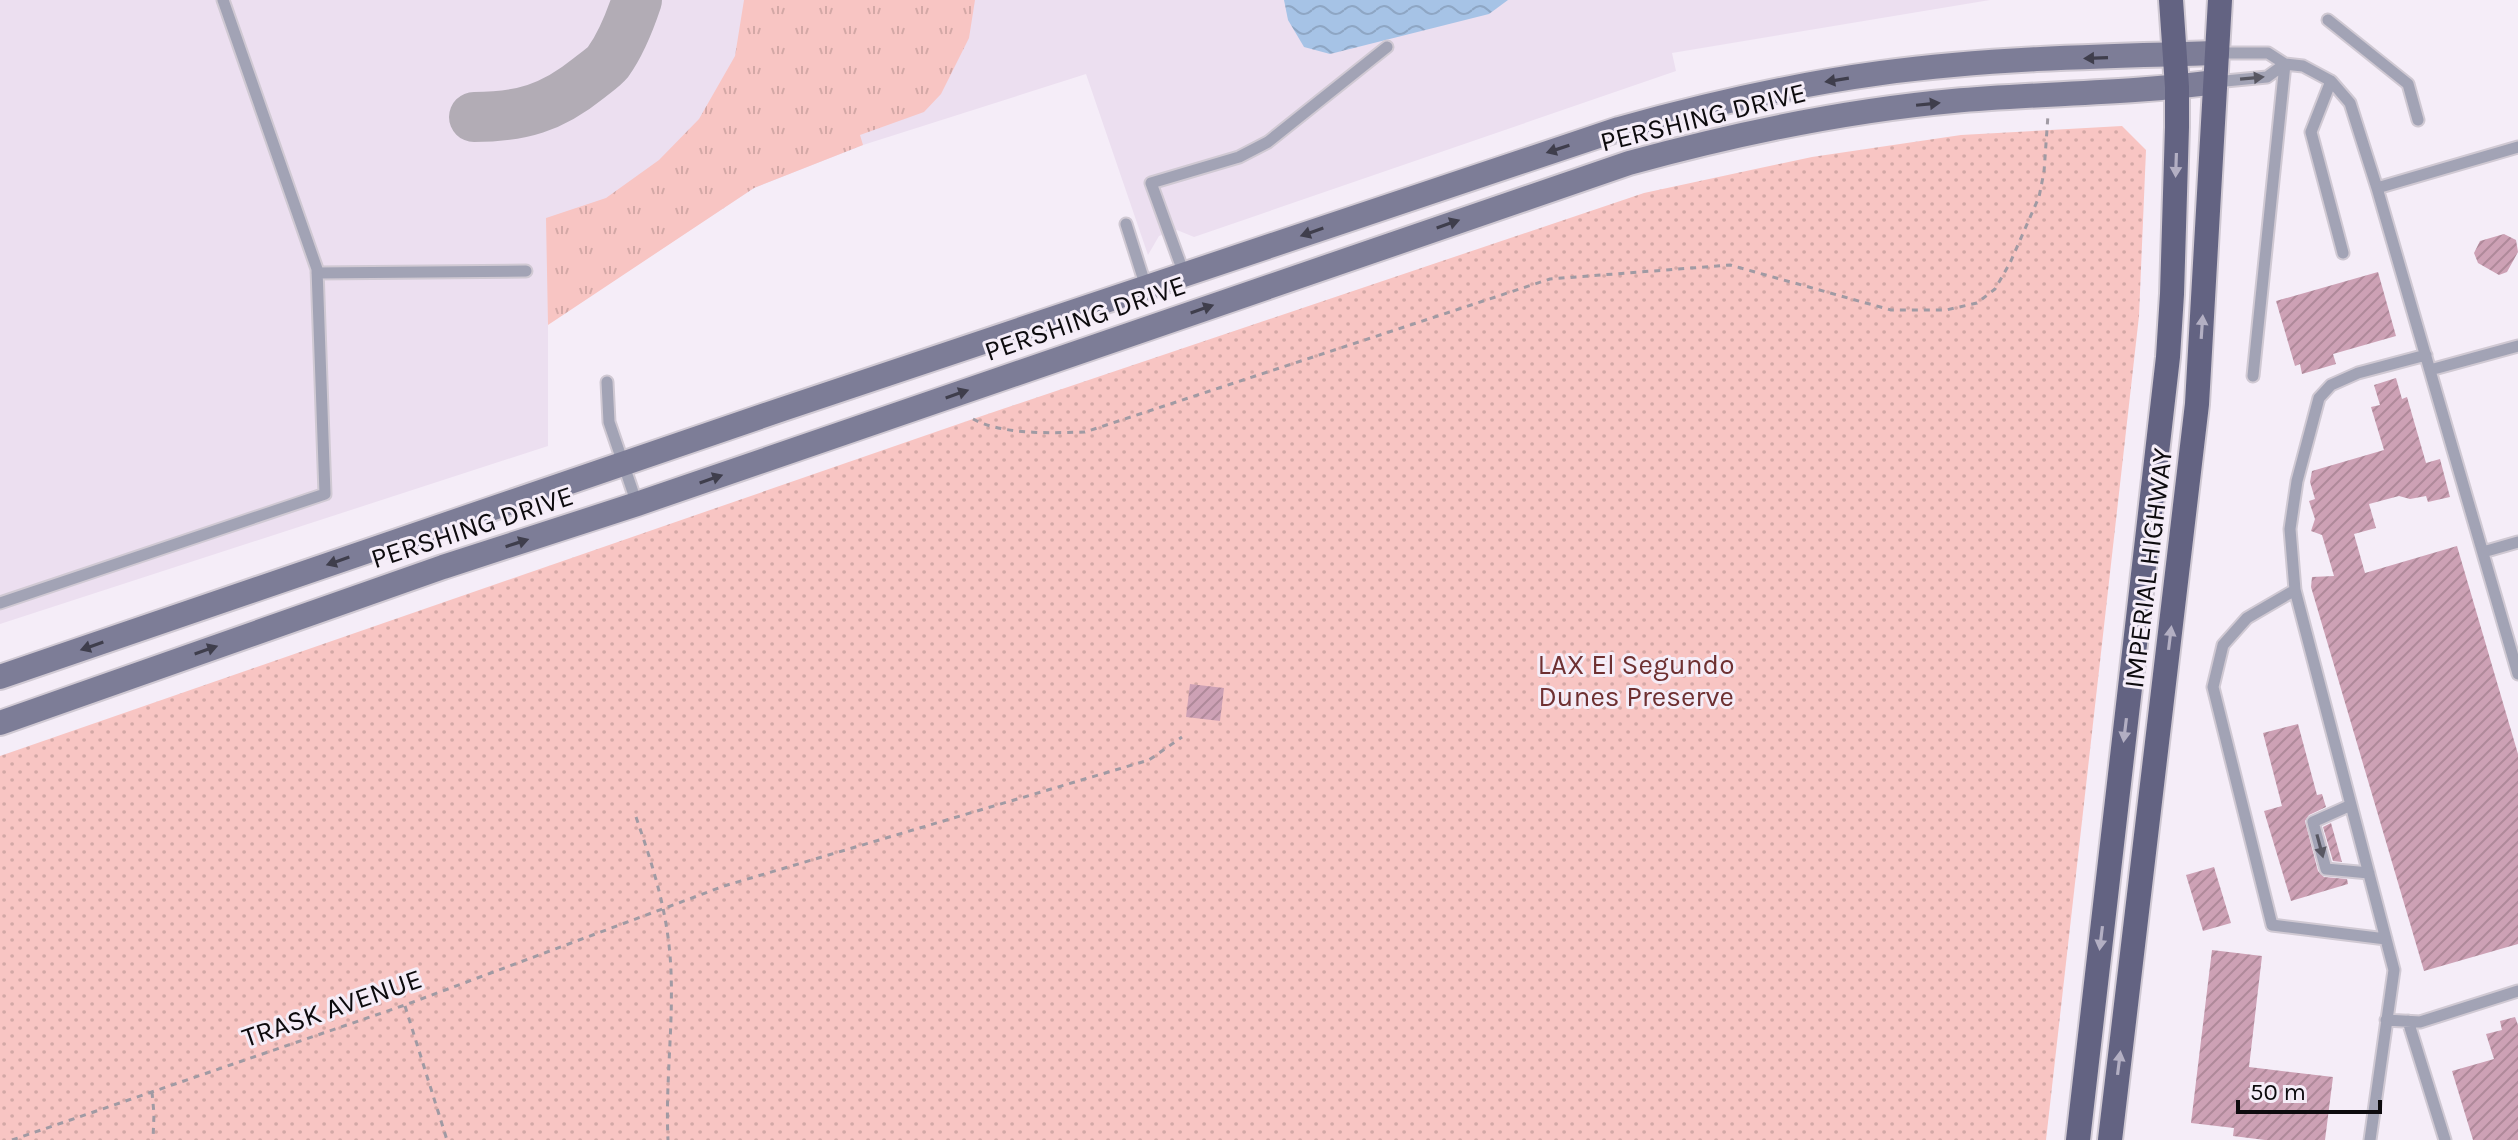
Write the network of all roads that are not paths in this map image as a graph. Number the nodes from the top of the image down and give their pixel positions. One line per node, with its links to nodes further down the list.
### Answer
1 (223, 0): 18 (lane)
2 (2171, 0): 7 (main road, IMPERIAL HIGHWAY)
3 (2220, 0): 6 (main road, IMPERIAL HIGHWAY)
4 (2328, 20): 12 (lane)
5 (1387, 47): 19 (lane)
6 (2217, 53): 7 (main road, PERSHING DRIVE); 8 (lane); 10 (main road, IMPERIAL HIGHWAY)
7 (2174, 55): 11 (main road, IMPERIAL HIGHWAY); 19 (main road, PERSHING DRIVE, one-way to 19)
8 (2285, 64): 9 (lane); 10 (lane, one-way to 8); 24 (lane)
9 (2331, 81): 14 (lane); 16 (lane)
10 (2215, 82): 11 (main road, PERSHING DRIVE); 42 (main road, IMPERIAL HIGHWAY, one-way to 10)
11 (2177, 87): 27 (main road, PERSHING DRIVE, one-way to 11); 41 (main road, IMPERIAL HIGHWAY, one-way to 41)
12 (2418, 120)
13 (2518, 147): 14 (lane)
14 (2377, 188): 22 (lane)
15 (1126, 224): 20 (lane)
16 (2343, 253)
17 (526, 271): 18 (lane)
18 (317, 273): 31 (lane)
19 (1184, 275): 20 (main road, PERSHING DRIVE)
20 (1146, 287): 26 (main road, PERSHING DRIVE)
21 (2518, 346): 23 (lane)
22 (2426, 355): 23 (lane); 30 (lane)
23 (2430, 370): 29 (lane)
24 (2253, 376)
25 (607, 382): 26 (lane)
26 (623, 464): 27 (lane); 33 (main road, PERSHING DRIVE, one-way to 33)
27 (637, 504): 34 (main road, PERSHING DRIVE, one-way to 27)
28 (2518, 542): 29 (lane)
29 (2483, 552): 32 (lane)
30 (2295, 590): 35 (lane); 37 (lane)
31 (0, 603)
32 (2517, 668)
33 (0, 677)
34 (0, 723)
35 (2351, 805): 36 (lane); 36 (lane, one-way to 36)
36 (2369, 873): 37 (lane)
37 (2386, 939): 39 (lane)
38 (2518, 991): 40 (lane)
39 (2386, 1020): 40 (lane); 43 (lane)
40 (2408, 1021): 44 (lane)
41 (2078, 1140)
42 (2110, 1140)
43 (2370, 1140)
44 (2445, 1140)

